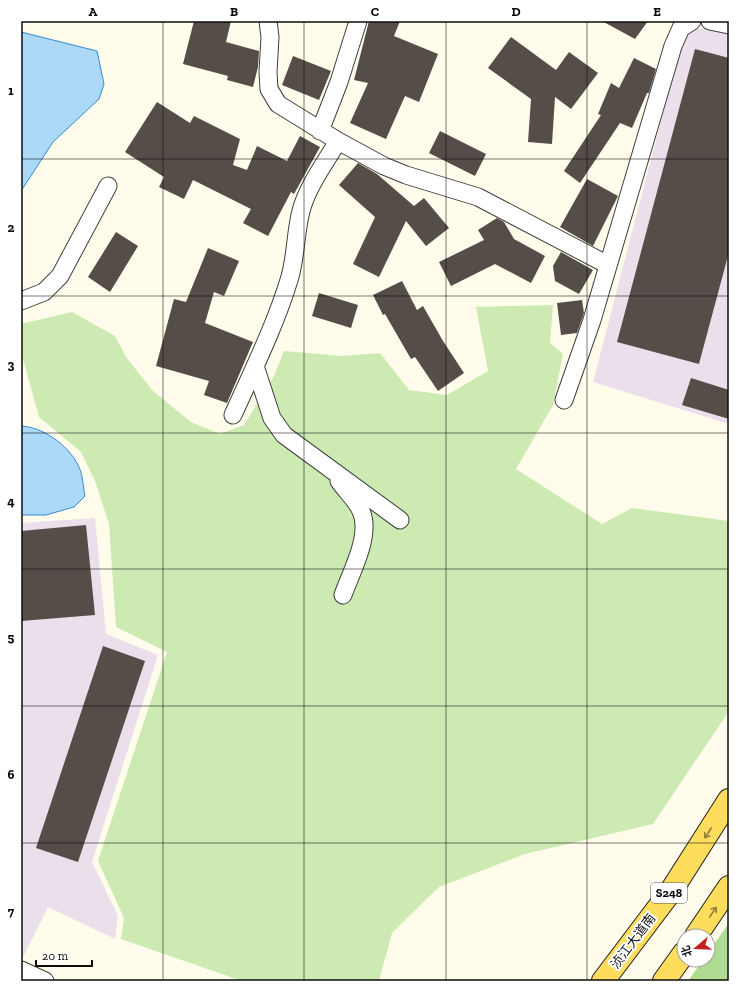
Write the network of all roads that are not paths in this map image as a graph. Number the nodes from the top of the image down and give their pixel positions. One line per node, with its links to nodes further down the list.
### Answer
1 (268, 21): 6 (street)
2 (358, 21): 6 (street)
3 (692, 21): 9 (street)
4 (710, 21): 5 (street)
5 (729, 25)
6 (320, 131): 7 (street)
7 (338, 141): 9 (street); 11 (street)
8 (108, 186): 10 (street)
9 (608, 265): 12 (street)
10 (21, 301)
11 (255, 366): 13 (street); 14 (street)
12 (564, 400)
13 (233, 415)
14 (327, 466): 15 (street); 16 (street)
15 (400, 520)
16 (343, 595)
17 (729, 800): 23 (main road, 浈江大道南 / S248, one-way to 23)
18 (729, 887): 19 (main road, one-way to 18)
19 (701, 928)
20 (676, 964): 24 (main road)
21 (21, 970): 22 (street)
22 (45, 981)
23 (603, 981)
24 (664, 981)

